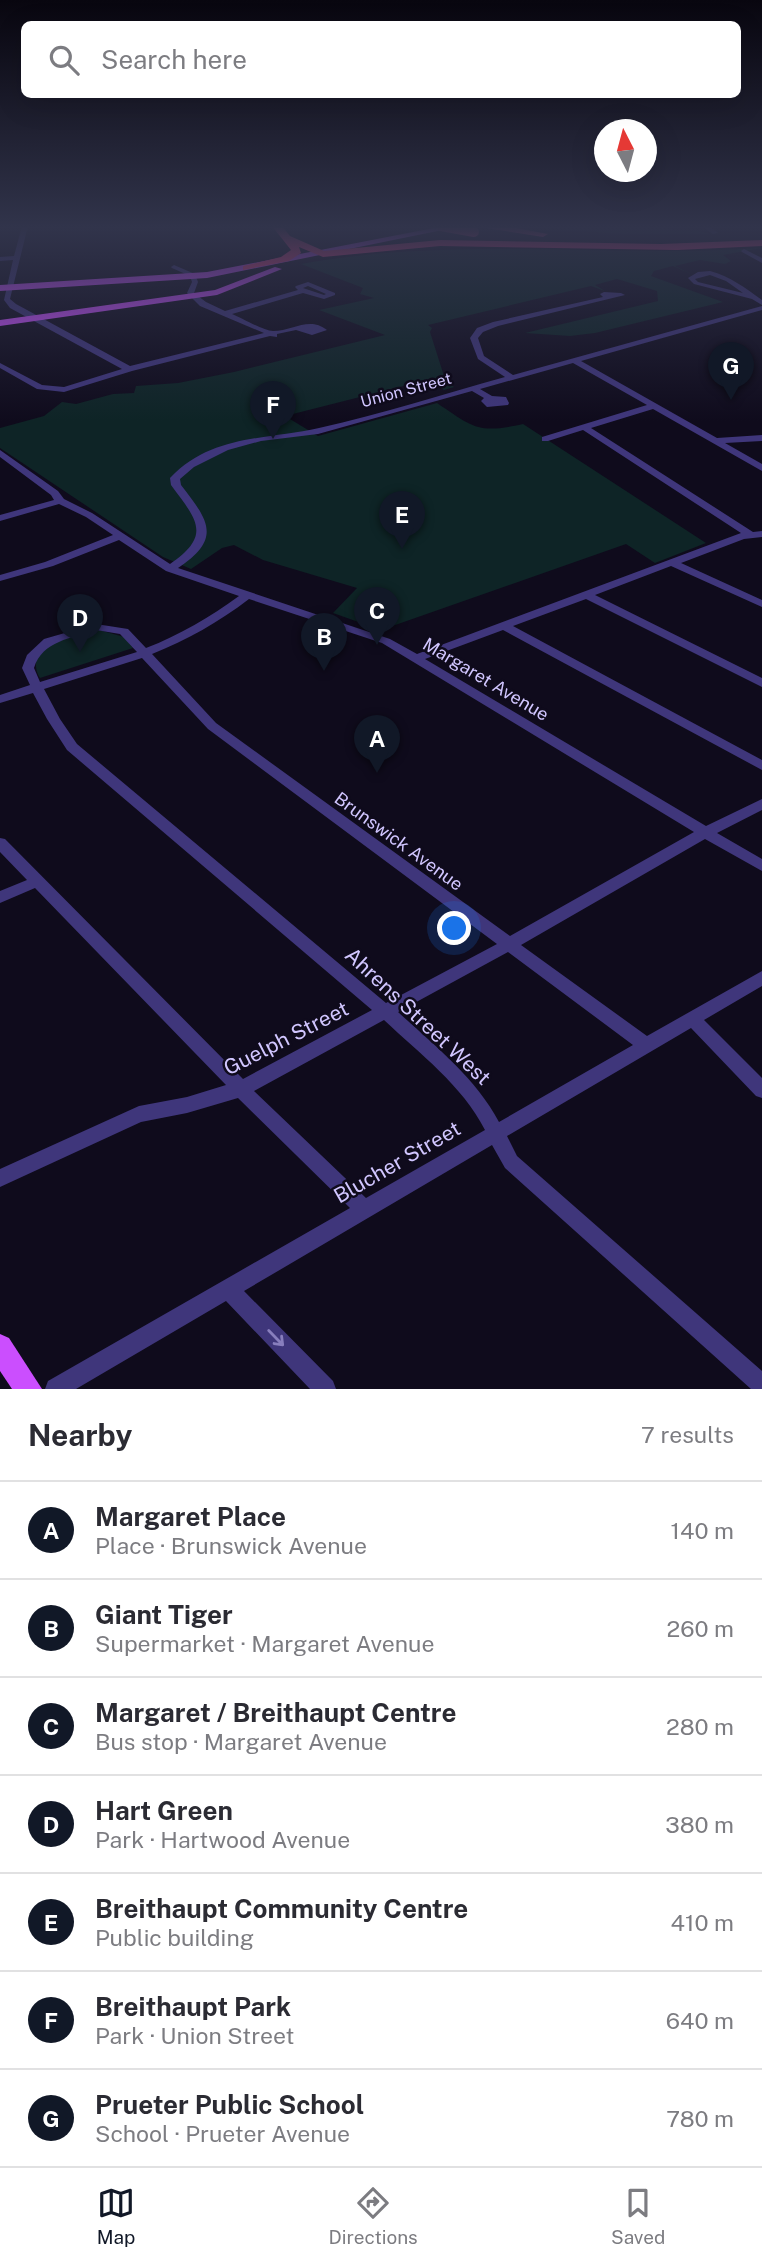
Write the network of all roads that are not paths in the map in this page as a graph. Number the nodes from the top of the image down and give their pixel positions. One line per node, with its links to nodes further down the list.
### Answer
1 (5, 291): 13 (street)
2 (190, 291): 7 (street)
3 (221, 291): 7 (main road)
4 (303, 291): 12 (street)
5 (727, 291): 9 (street)
6 (742, 291): 9 (street)
7 (194, 297): 12 (street); 13 (main road)
8 (606, 297): 20 (street)
9 (752, 297): 10 (street)
10 (762, 303)
11 (762, 308): 17 (street, Union Street)
12 (227, 313): 16 (street)
13 (32, 317): 14 (main road); 19 (street)
14 (0, 323)
15 (299, 329): 16 (street)
16 (274, 335): 19 (street)
17 (574, 360): 20 (street, Union Street); 23 (street)
18 (0, 365): 19 (street)
19 (129, 369)
20 (511, 377): 21 (street, Union Street)
21 (473, 388): 22 (street); 35 (street, Union Street)
22 (489, 398)
23 (653, 406): 24 (street); 27 (street)
24 (584, 427): 26 (street); 32 (street)
25 (762, 438): 27 (street)
26 (545, 439)
27 (715, 441): 29 (street)
28 (3, 457): 30 (street)
29 (762, 468)
30 (60, 500): 31 (street); 33 (street)
31 (0, 518)
32 (756, 534): 34 (street)
33 (120, 536): 35 (street); 36 (street)
34 (673, 563): 38 (street); 39 (street)
35 (170, 569): 37 (street, Margaret Avenue)
36 (0, 578)
37 (247, 595): 41 (street); 42 (street, Margaret Avenue)
38 (587, 595): 40 (street); 43 (street)
39 (762, 604)
40 (504, 626): 42 (street); 46 (street)
41 (143, 652): 44 (street); 44 (street, Brunswick Avenue); 53 (street, Brunswick Avenue)
42 (415, 659): 48 (street, Margaret Avenue)
43 (762, 683)
44 (36, 687): 45 (street); 55 (street, Ahrens Street West)
45 (0, 699)
46 (762, 766)
47 (762, 804): 48 (street, Guelph Street)
48 (704, 833): 50 (street, Margaret Avenue); 53 (street, Guelph Street)
49 (0, 843): 51 (street)
50 (762, 866)
51 (38, 881): 52 (street); 58 (street)
52 (0, 897)
53 (509, 945): 55 (street, Guelph Street); 57 (street, Brunswick Avenue)
54 (762, 978): 56 (street, Blucher Street)
55 (386, 1012): 58 (street, Guelph Street); 60 (street, Ahrens Street West)
56 (693, 1019): 57 (street, Blucher Street); 59 (street)
57 (646, 1045): 60 (street, Blucher Street)
58 (241, 1089): 61 (street, Guelph Street); 62 (street)
59 (762, 1090)
60 (495, 1132): 62 (street, Blucher Street); 65 (street, Ahrens Street West)
61 (0, 1178)
62 (363, 1208): 63 (street, Blucher Street)
63 (228, 1289): 67 (street, Blucher Street); 68 (street, one-way to 68)
64 (0, 1347): 66 (main road)
65 (762, 1385)
66 (28, 1389)
67 (56, 1389)
68 (325, 1389)

